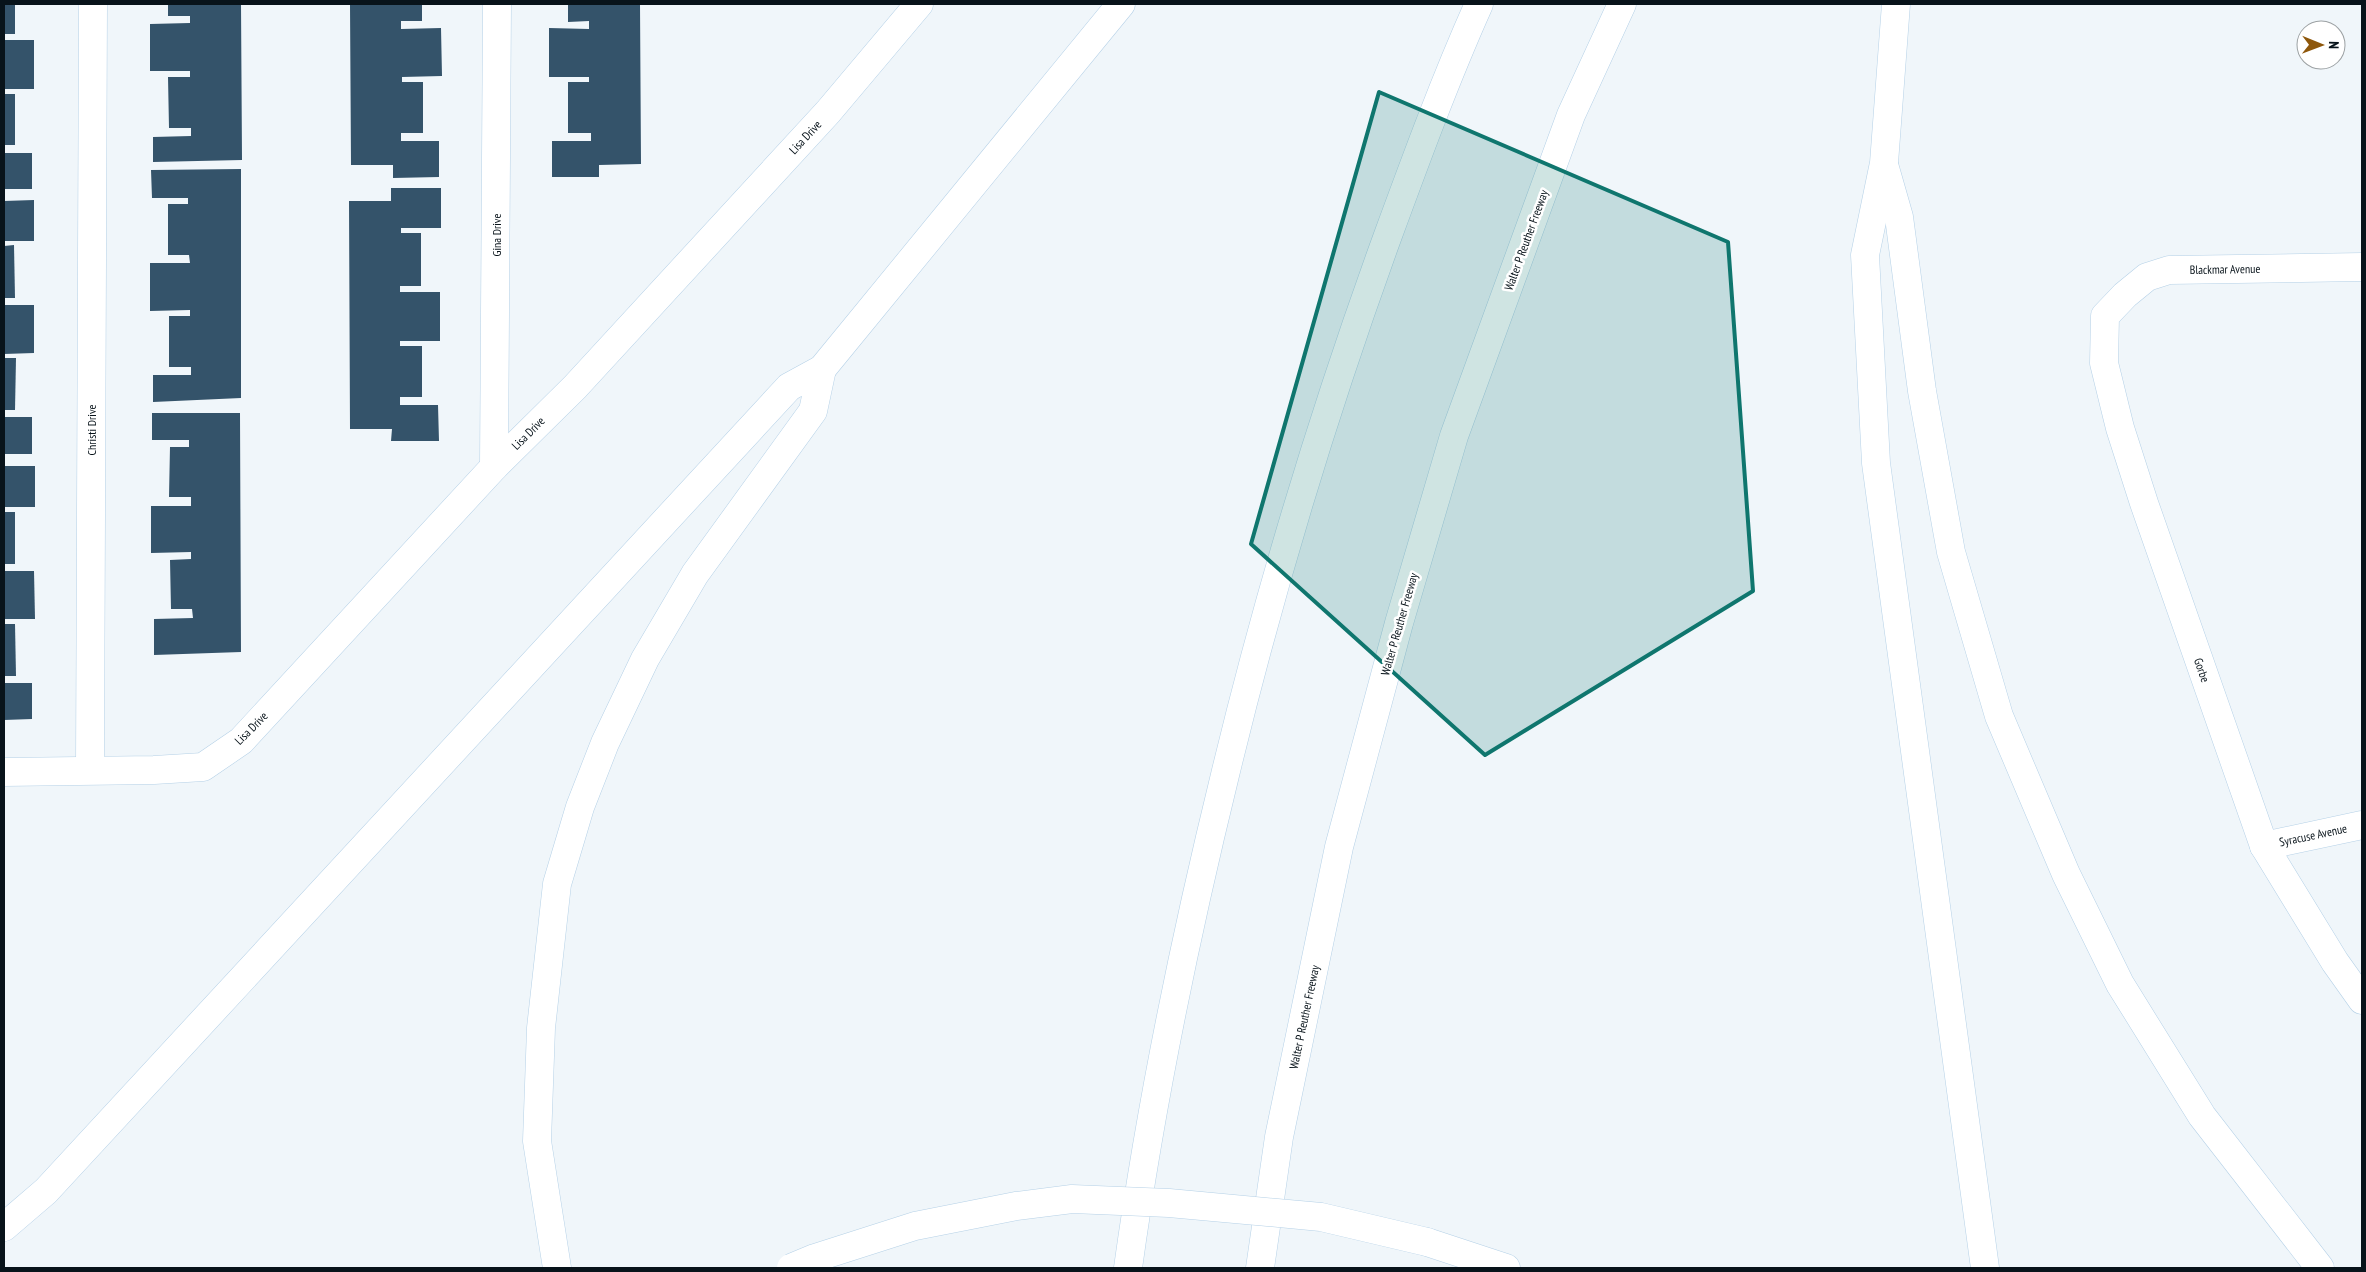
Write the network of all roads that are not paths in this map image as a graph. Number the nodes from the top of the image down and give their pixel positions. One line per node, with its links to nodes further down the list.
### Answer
1 (93, 4): 13 (main road, Christi Drive)
2 (497, 4): 12 (main road, Gina Drive)
3 (919, 4): 12 (main road, Lisa Drive)
4 (1122, 4): 11 (main road)
5 (1479, 4): 21 (main road)
6 (1622, 4): 22 (main road, Walter P Reuther Freeway)
7 (1896, 4): 8 (main road)
8 (1884, 163): 24 (main road); 25 (main road)
9 (2362, 268): 10 (main road, Blackmar Avenue)
10 (2105, 316): 16 (main road, Gorbe)
11 (822, 370): 18 (main road); 19 (main road)
12 (494, 467): 13 (main road, Lisa Drive)
13 (90, 770): 14 (main road)
14 (4, 772)
15 (2362, 825): 16 (main road, Syracuse Avenue)
16 (2264, 846): 17 (main road, Gorbe)
17 (2362, 1000)
18 (4, 1227)
19 (557, 1268)
20 (792, 1268): 23 (main road, bridge)
21 (1128, 1268)
22 (1260, 1268)
23 (1506, 1268)
24 (1984, 1268)
25 (2320, 1268)

